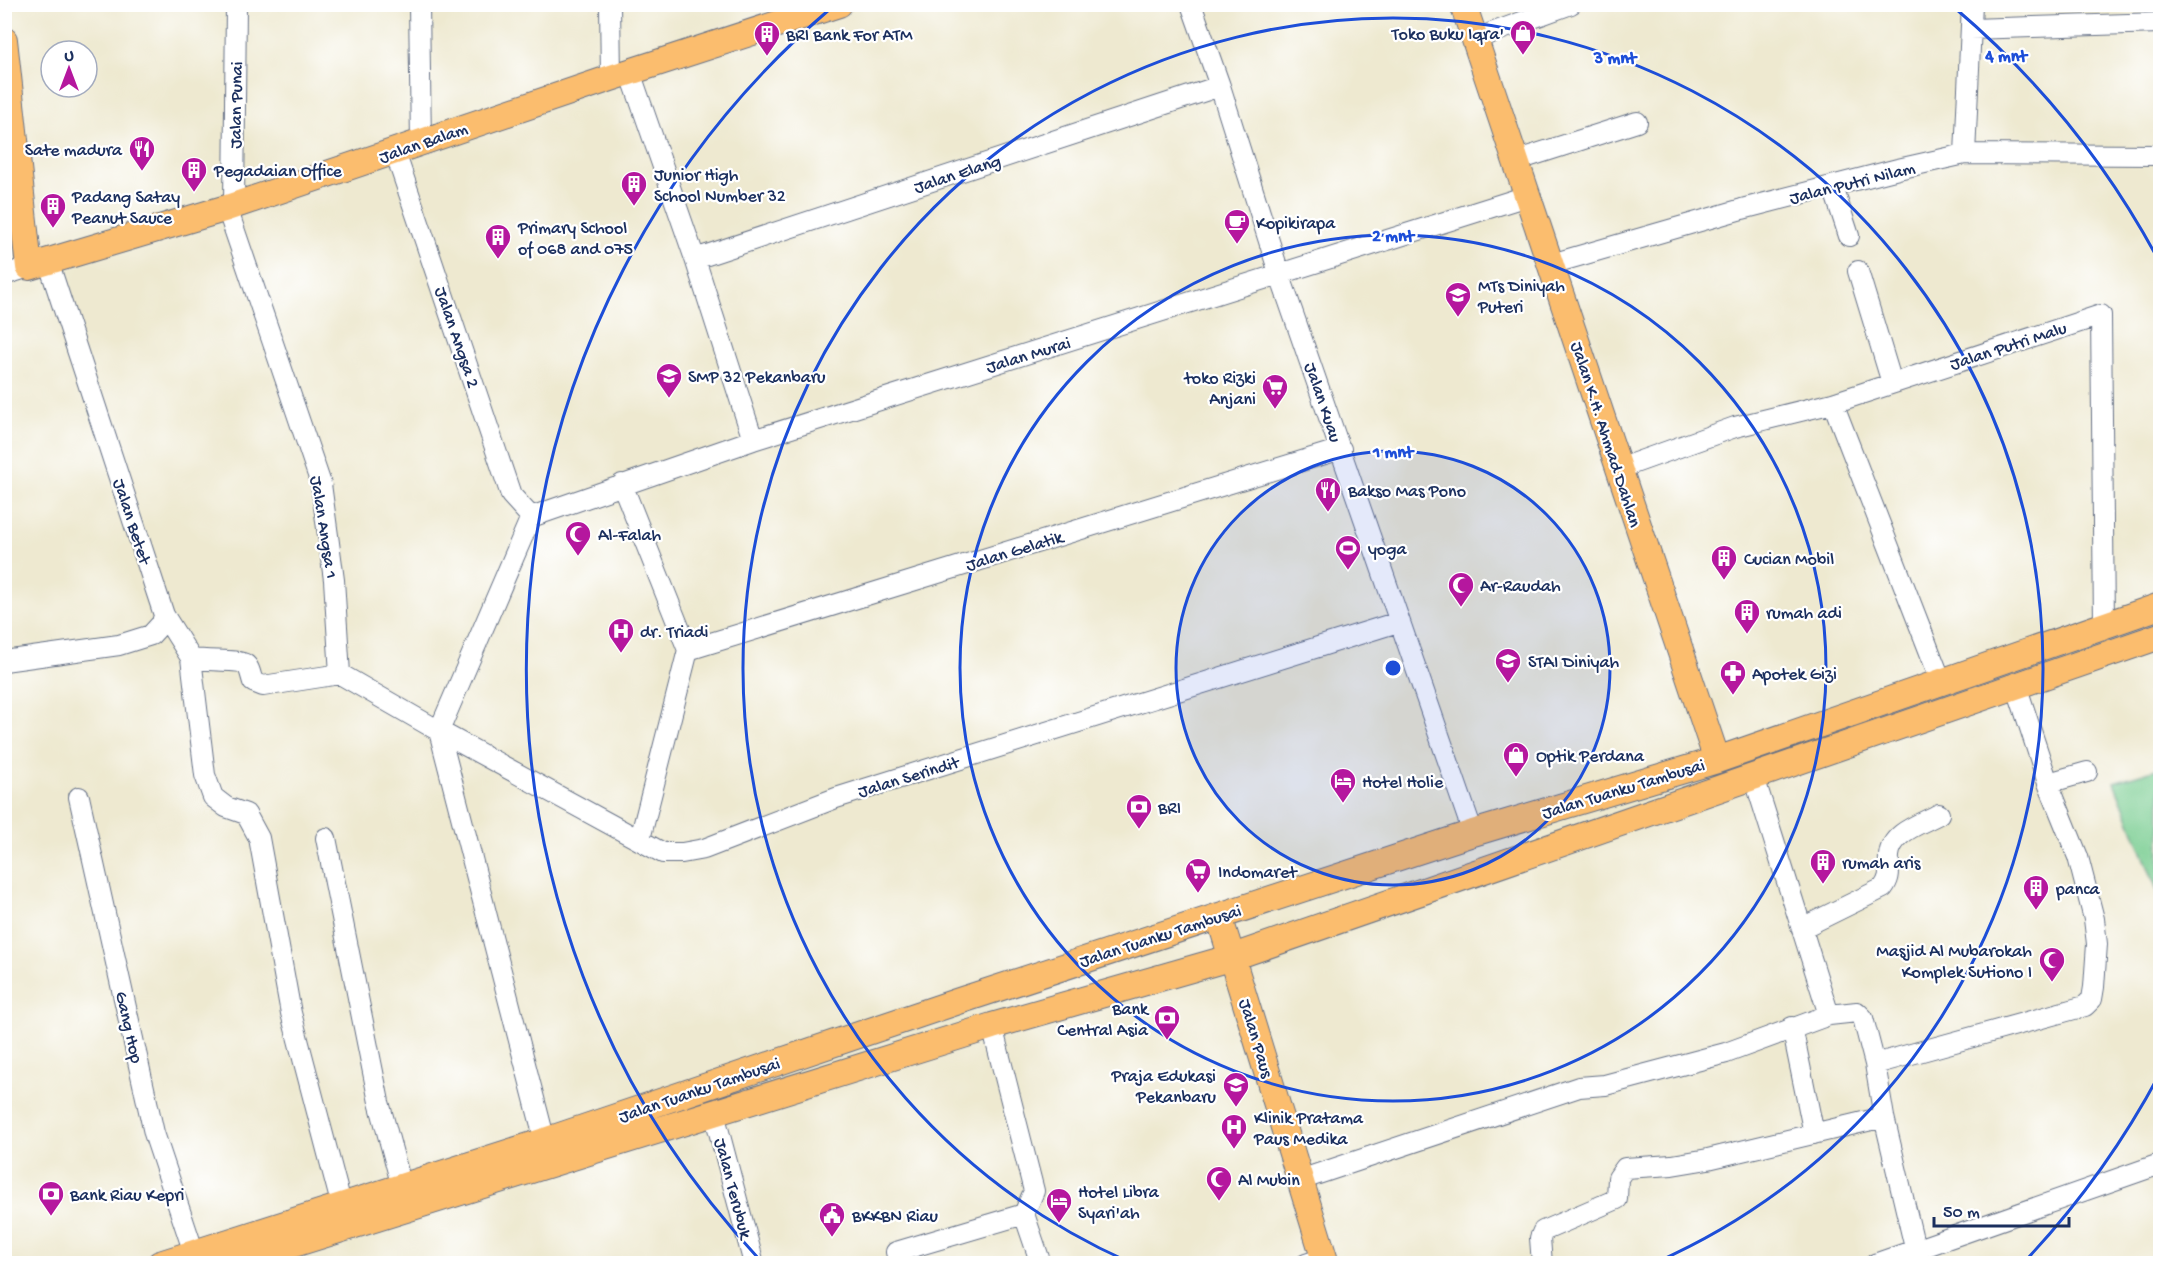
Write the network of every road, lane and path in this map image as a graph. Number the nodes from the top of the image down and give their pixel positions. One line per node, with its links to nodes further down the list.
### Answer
1 (236, 4): 23 (street, Jalan Punai)
2 (419, 4): 16 (street)
3 (610, 4): 13 (street)
4 (839, 4): 13 (main road, Jalan Balam)
5 (1191, 4): 14 (street, Jalan Kuau)
6 (1463, 4): 11 (main road, Jalan K.H. Ahmad Dahlan)
7 (1571, 4): 11 (street)
8 (1972, 4): 10 (street)
9 (2160, 23): 10 (street)
10 (1971, 29): 18 (street)
11 (1475, 39): 20 (main road, Jalan K.H. Ahmad Dahlan)
12 (4, 40): 26 (main road)
13 (620, 75): 16 (main road, Jalan Balam); 25 (street)
14 (1220, 87): 25 (street, Jalan Elang); 30 (street, Jalan Kuau)
15 (1637, 122): 20 (street)
16 (421, 143): 17 (main road, Jalan Balam)
17 (395, 152): 23 (main road, Jalan Balam); 37 (street, Jalan Angsa 2)
18 (1965, 154): 19 (street, Jalan Putri Nilam); 21 (street, Jalan Putri Nilam)
19 (2160, 155)
20 (1515, 161): 22 (main road, Jalan K.H. Ahmad Dahlan)
21 (1833, 187): 24 (street); 27 (street, Jalan Putri Nilam)
22 (1527, 196): 27 (main road, Jalan K.H. Ahmad Dahlan); 30 (street, Jalan Murai)
23 (230, 206): 26 (main road, Jalan Balam); 46 (street, Jalan Angsa 1)
24 (1849, 236)
25 (695, 259): 33 (street)
26 (38, 264): 29 (street, Jalan Balam); 39 (street, Jalan Betet)
27 (1551, 264): 35 (main road, Jalan K.H. Ahmad Dahlan)
28 (1858, 271): 31 (street)
29 (4, 275)
30 (1280, 276): 33 (street, Jalan Murai); 34 (street, Jalan Kuau)
31 (1892, 383): 32 (street, Jalan Putri Malu); 41 (street, Jalan Putri Malu)
32 (1833, 403): 35 (street, Jalan Putri Malu); 47 (street)
33 (753, 440): 36 (street, Jalan Murai)
34 (1341, 449): 40 (street, Jalan Kuau); 43 (street, Jalan Gelatik)
35 (1618, 469): 50 (main road, Jalan K.H. Ahmad Dahlan)
36 (622, 484): 37 (street, Jalan Murai); 43 (street)
37 (531, 517): 49 (street)
38 (2160, 606): 41 (main road, Jalan Tuanku Tambusai)
39 (164, 615): 44 (street, Jalan Betet); 45 (street)
40 (1398, 622): 56 (street, Jalan Kuau); 58 (street, Jalan Serindit)
41 (2104, 626): 47 (main road, Jalan Tuanku Tambusai)
42 (2160, 636): 48 (main road, Jalan Tuanku Tambusai)
43 (688, 650): 58 (street)
44 (191, 658): 46 (street); 73 (street)
45 (4, 661)
46 (340, 674): 49 (street)
47 (1941, 681): 50 (main road, Jalan Tuanku Tambusai)
48 (2016, 685): 52 (main road, Jalan Tuanku Tambusai); 53 (street)
49 (439, 731): 58 (street, Jalan Serindit); 69 (street)
50 (1717, 760): 56 (main road, Jalan Tuanku Tambusai)
51 (2087, 772): 53 (street)
52 (1754, 777): 60 (street); 61 (main road, Jalan Tuanku Tambusai)
53 (2048, 783): 65 (street)
54 (79, 797): 76 (street, Gang Hop)
55 (1939, 814): 60 (street)
56 (1473, 833): 59 (main road, Jalan Tuanku Tambusai)
57 (326, 837): 72 (street)
58 (640, 839)
59 (1219, 916): 61 (main road, Jalan Paus); 69 (main road, Jalan Tuanku Tambusai)
60 (1802, 928): 62 (street)
61 (1233, 957): 63 (main road, Jalan Tuanku Tambusai); 71 (main road, Jalan Paus)
62 (1829, 1015): 64 (street); 65 (street)
63 (992, 1026): 66 (main road, Jalan Tuanku Tambusai); 74 (street)
64 (1792, 1027): 68 (street); 71 (street)
65 (1875, 1064): 67 (street)
66 (714, 1113): 77 (main road, Jalan Tuanku Tambusai); 80 (street, Jalan Terubuk)
67 (1884, 1117): 68 (street); 75 (street)
68 (1814, 1134): 83 (street)
69 (545, 1141): 72 (main road, Jalan Tuanku Tambusai)
70 (2160, 1164): 75 (street)
71 (1300, 1180): 78 (main road, Jalan Paus)
72 (402, 1187): 73 (main road, Jalan Tuanku Tambusai)
73 (342, 1207): 76 (main road, Jalan Tuanku Tambusai)
74 (1024, 1214): 81 (street); 82 (street)
75 (1915, 1248): 84 (street)
76 (194, 1253): 79 (main road, Jalan Tuanku Tambusai)
77 (239, 1262)
78 (1319, 1262)
79 (159, 1263)
80 (754, 1263)
81 (900, 1263)
82 (1041, 1263)
83 (1542, 1263)
84 (1875, 1263)

